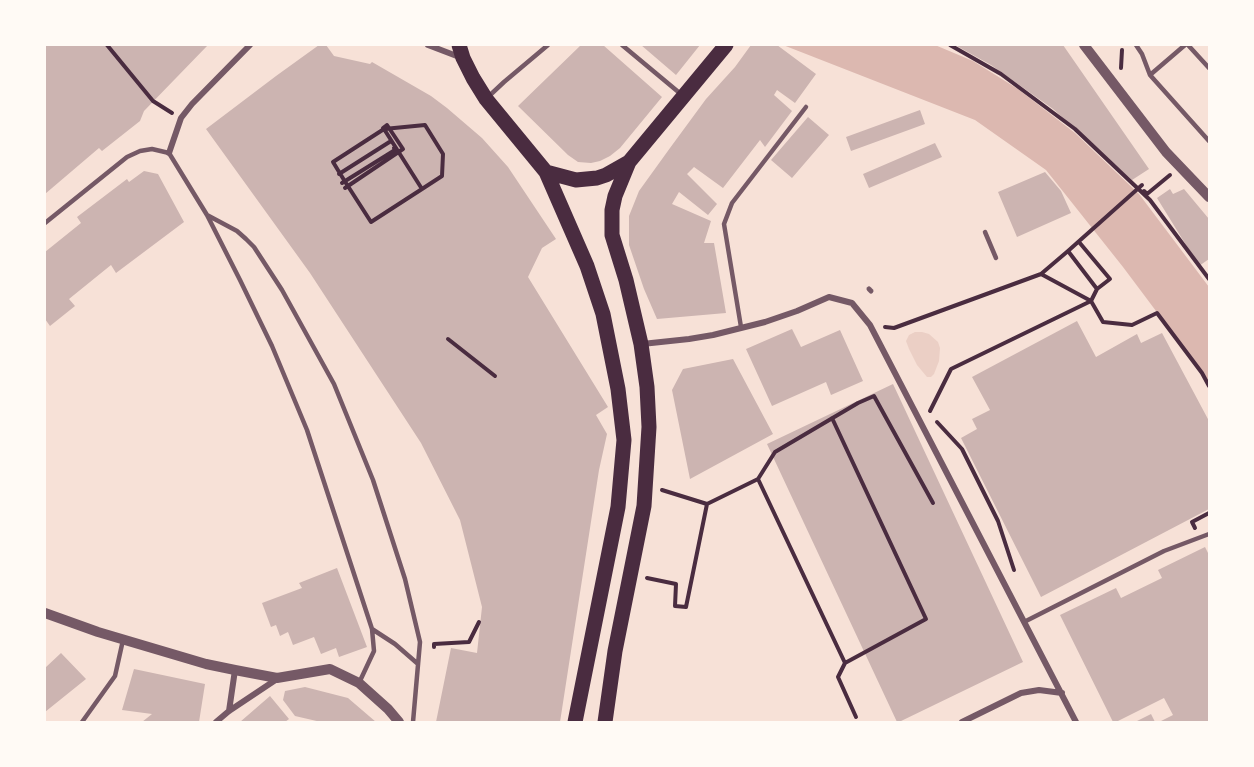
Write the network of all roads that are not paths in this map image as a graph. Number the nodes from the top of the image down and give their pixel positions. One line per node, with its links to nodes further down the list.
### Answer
1 (249, 45): 16 (street)
2 (428, 45): 9 (street)
3 (546, 45): 13 (lane)
4 (622, 45): 12 (lane)
5 (726, 45): 12 (main road)
6 (1084, 45): 19 (street)
7 (1136, 45): 11 (lane)
8 (1186, 45): 10 (lane); 11 (lane)
9 (460, 52): 13 (main road)
10 (1209, 68)
11 (1150, 75): 15 (lane)
12 (685, 96): 17 (main road)
13 (486, 99): 18 (main road)
14 (806, 107): 24 (lane)
15 (1209, 141)
16 (169, 153): 20 (lane); 21 (lane)
17 (629, 162): 18 (main road); 25 (main road)
18 (546, 172): 41 (main road)
19 (1209, 197)
20 (207, 215): 29 (lane); 31 (lane)
21 (45, 223)
22 (985, 232): 23 (lane)
23 (996, 258)
24 (741, 327): 25 (street); 28 (street)
25 (641, 344): 42 (main road)
26 (1209, 534): 28 (lane)
27 (45, 613): 30 (street)
28 (1024, 622): 35 (street)
29 (372, 629): 31 (lane); 34 (lane)
30 (123, 640): 32 (street); 37 (lane)
31 (418, 664): 40 (lane)
32 (235, 670): 33 (street); 36 (street)
33 (277, 678): 34 (street); 36 (street)
34 (359, 683): 39 (street)
35 (1062, 693): 43 (street); 44 (street)
36 (229, 711): 38 (street)
37 (82, 722)
38 (216, 722)
39 (399, 722)
40 (413, 722)
41 (575, 722)
42 (605, 722)
43 (962, 722)
44 (1076, 722)

